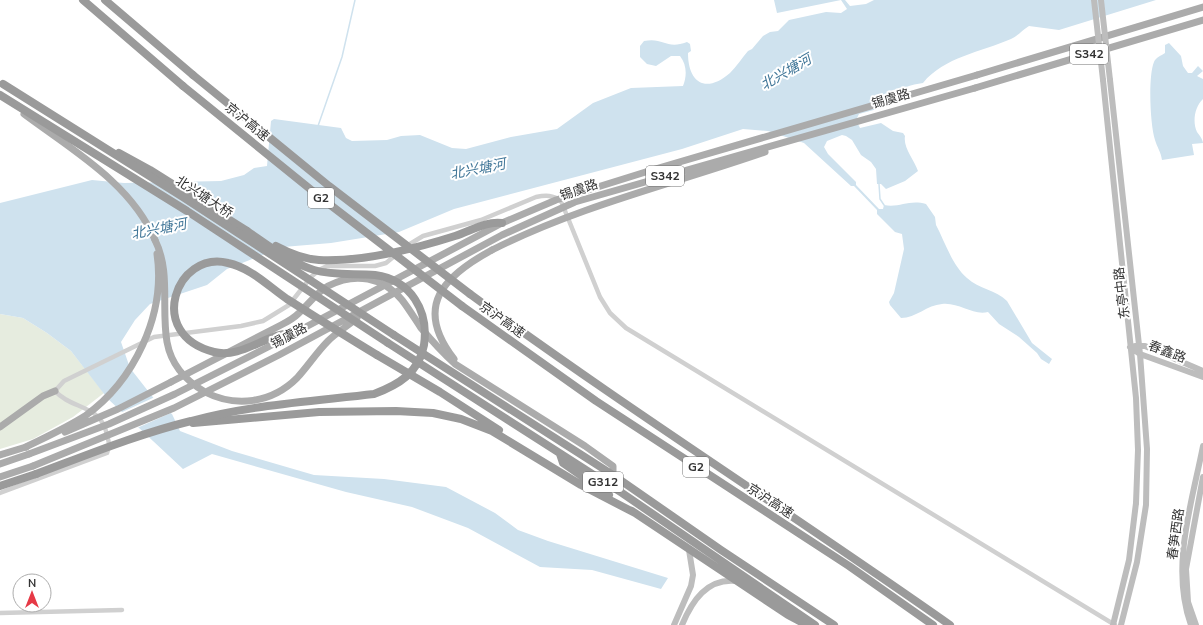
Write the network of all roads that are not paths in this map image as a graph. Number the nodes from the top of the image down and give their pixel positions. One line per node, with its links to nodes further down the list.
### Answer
1 (83, 0): 45 (highway, 京沪高速 / G2, bridge)
2 (105, 0): 46 (highway, 京沪高速 / G2, bridge)
3 (1094, 0): 16 (main road, 东亭中路, bridge)
4 (1101, 0): 15 (main road, 东亭中路, bridge)
5 (1203, 7): 10 (main road, 锡虞路 / S342, bridge)
6 (1203, 20): 9 (main road, 锡虞路 / S342, bridge)
7 (1, 83): 11 (highway, bridge); 30 (highway, 北兴塘大桥 / G312, bridge)
8 (0, 95): 12 (main road, bridge); 26 (highway, 北兴塘大桥 / G312, bridge)
9 (814, 134): 13 (main road, 锡虞路 / S342, bridge); 18 (main road, bridge)
10 (502, 223): 11 (highway, bridge); 14 (main road, 锡虞路, bridge)
11 (247, 230): 22 (highway, bridge)
12 (155, 240): 13 (main road, bridge); 25 (main road, bridge)
13 (371, 306): 31 (main road, 锡虞路, bridge)
14 (295, 333): 28 (highway, bridge); 29 (main road, 锡虞路, bridge)
15 (1139, 345): 16 (main road, 春鑫路); 17 (main road, 东亭中路); 19 (main road, 春鑫路)
16 (1130, 347): 17 (main road, 春鑫路); 47 (main road, 东亭中路, bridge)
17 (1140, 354): 20 (main road, 春鑫路); 48 (main road, 东亭中路)
18 (461, 366): 25 (main road, bridge); 30 (main road)
19 (1203, 371)
20 (1203, 378)
21 (55, 391): 23 (main road); 34 (street); 47 (street)
22 (180, 424): 28 (highway); 33 (highway, bridge)
23 (0, 427)
24 (1203, 446): 49 (main road, 春笋西路)
25 (26, 447): 27 (main road)
26 (560, 454): 35 (highway); 43 (highway, G312)
27 (0, 455)
28 (546, 463): 35 (highway)
29 (0, 464)
30 (613, 475): 44 (highway, G312)
31 (0, 477)
32 (1203, 477): 50 (main road, 春笋西路)
33 (0, 486)
34 (0, 493)
35 (635, 513): 36 (highway)
36 (689, 550): 37 (highway); 40 (main road)
37 (739, 582): 41 (main road); 42 (highway)
38 (122, 610): 39 (street)
39 (0, 613)
40 (674, 625)
41 (682, 625)
42 (807, 625)
43 (816, 625)
44 (834, 625)
45 (933, 625)
46 (950, 625)
47 (1114, 625)
48 (1121, 625)
49 (1190, 625)
50 (1196, 625)

